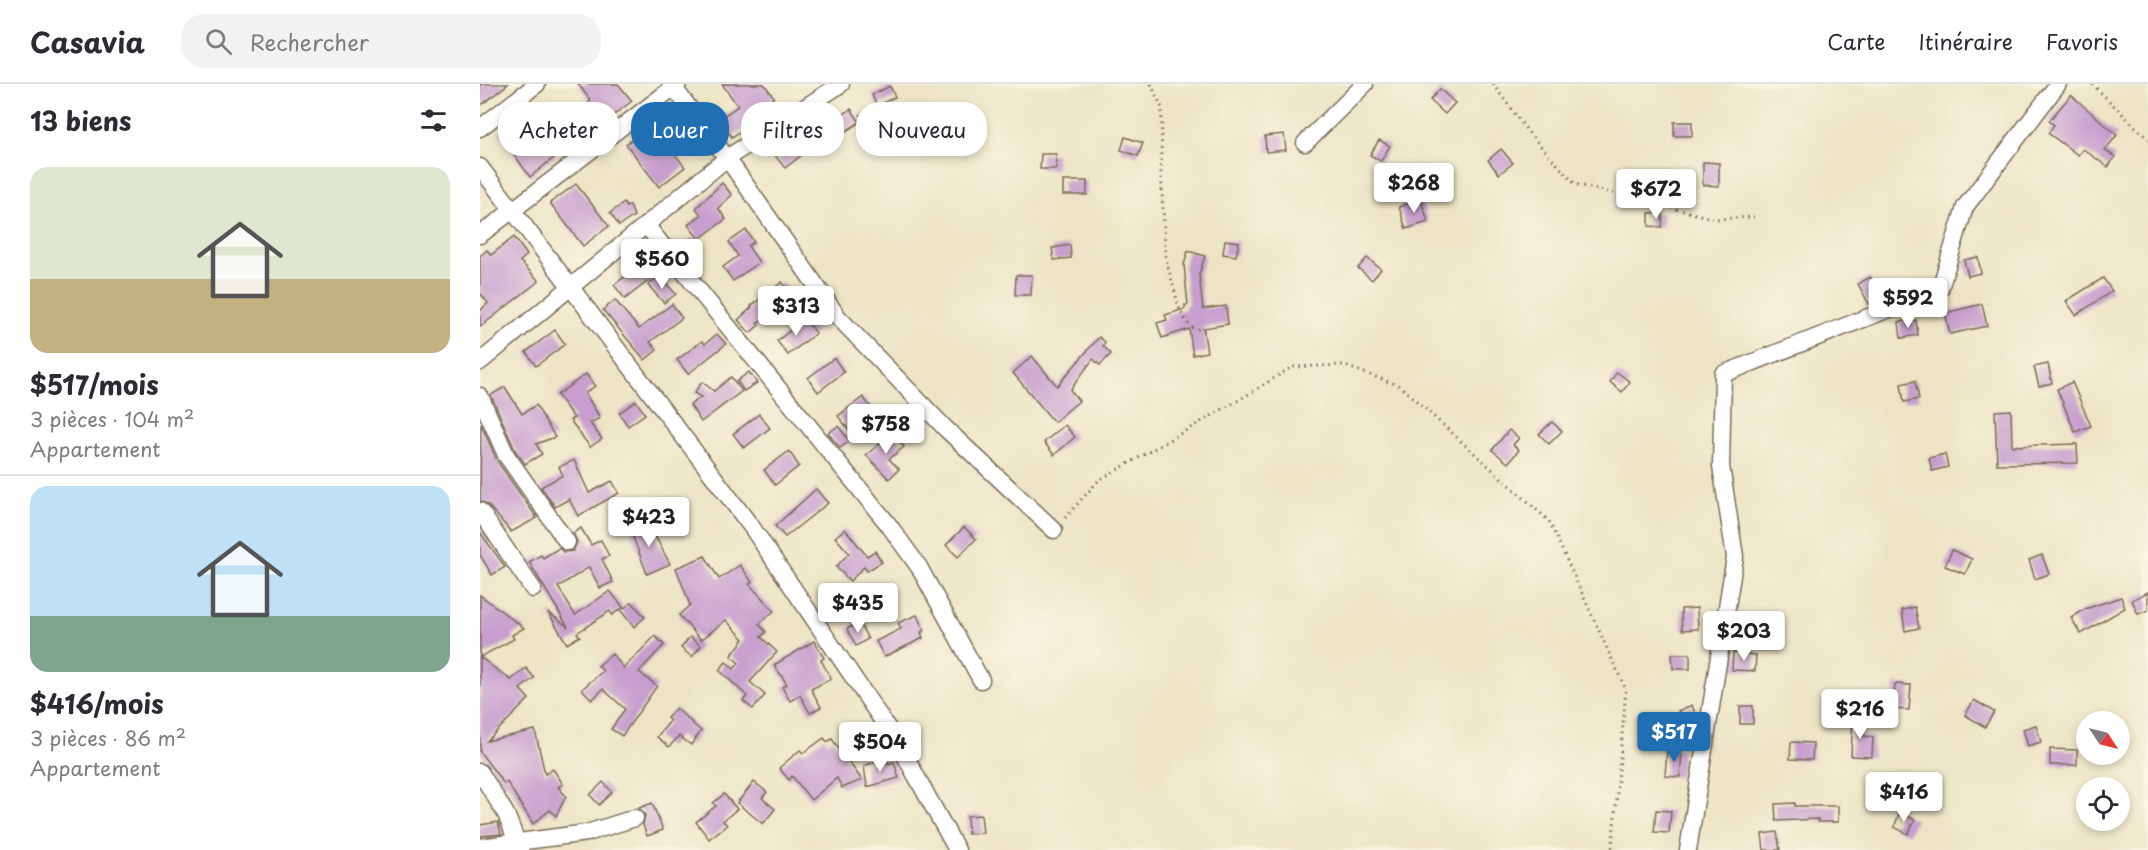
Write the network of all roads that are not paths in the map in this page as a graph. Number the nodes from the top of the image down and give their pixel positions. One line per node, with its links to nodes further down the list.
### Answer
1 (537, 84): 6 (street)
2 (841, 84): 8 (street)
3 (1365, 84): 7 (street)
4 (2058, 84): 26 (street)
5 (674, 85): 8 (street); 10 (street)
6 (480, 128)
7 (1305, 143)
8 (728, 158): 11 (street); 17 (street)
9 (480, 167): 10 (street)
10 (513, 210): 12 (street); 13 (street)
11 (646, 225): 13 (street); 20 (street)
12 (480, 235)
13 (570, 287): 14 (street); 25 (street)
14 (482, 357)
15 (480, 396): 18 (street)
16 (480, 511): 19 (street)
17 (1054, 530)
18 (567, 542)
19 (533, 588)
20 (981, 680)
21 (480, 772): 23 (street)
22 (635, 818): 23 (street)
23 (518, 846): 24 (street)
24 (480, 847)
25 (957, 850)
26 (1688, 850)

